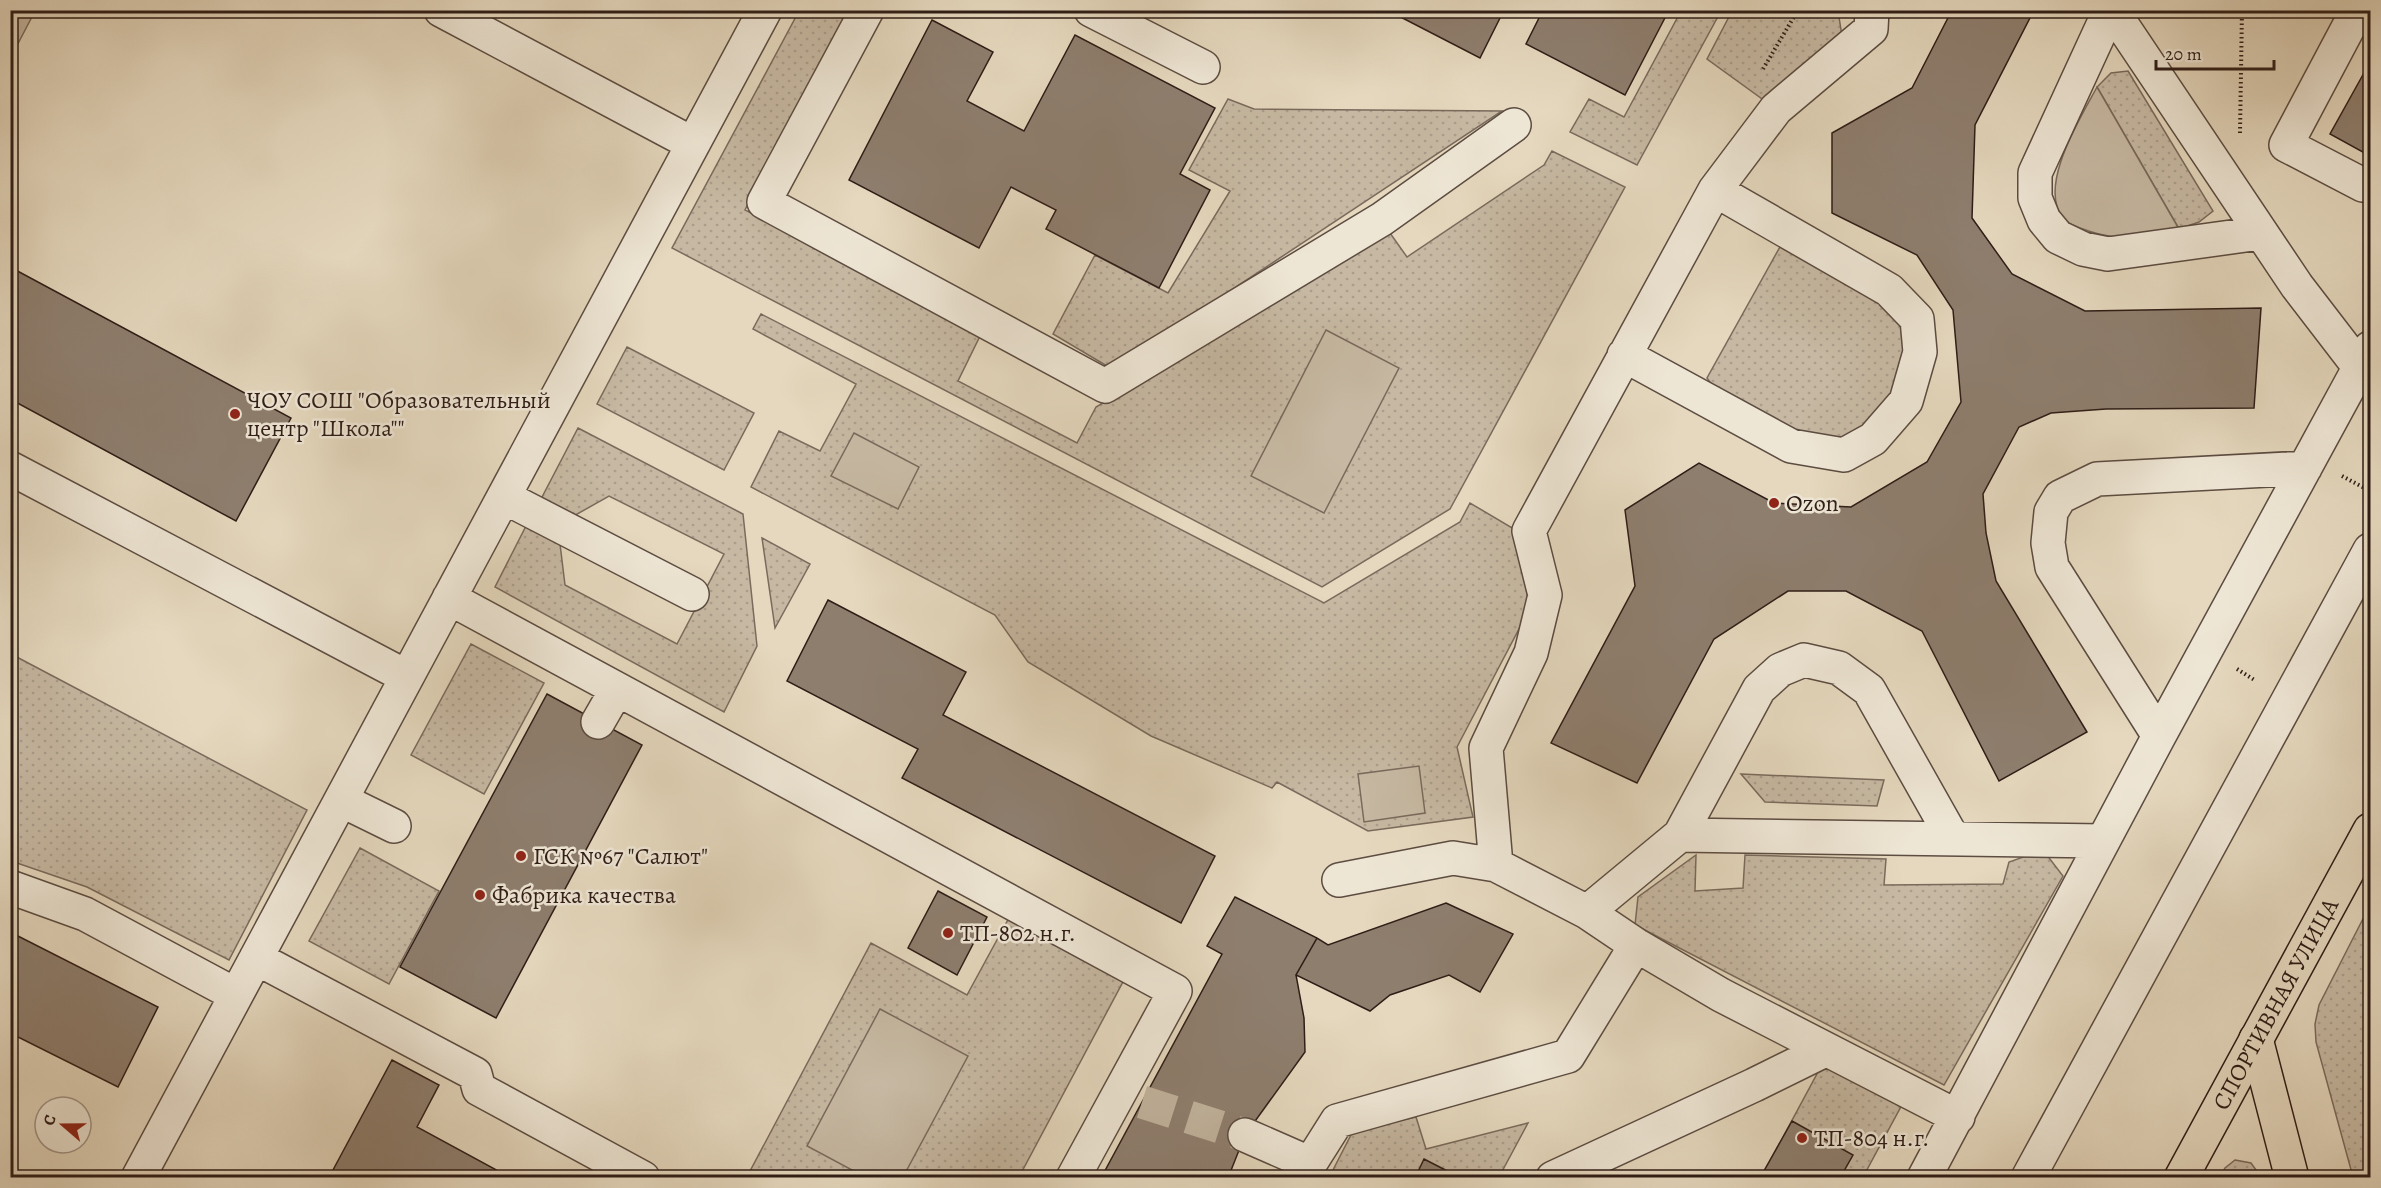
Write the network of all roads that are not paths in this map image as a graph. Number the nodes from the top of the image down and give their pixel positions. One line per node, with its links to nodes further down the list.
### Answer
1 (441, 10): 10 (lane)
2 (765, 10): 10 (lane)
3 (867, 10): 9 (lane)
4 (1091, 10): 8 (lane)
5 (1872, 10): 12 (lane)
6 (2111, 10): 13 (lane); 13 (lane)
7 (2359, 15): 11 (lane)
8 (1203, 67)
9 (1514, 125)
10 (693, 144): 18 (lane)
11 (2363, 185)
12 (1715, 190): 14 (lane); 14 (lane)
13 (2260, 233): 15 (lane)
14 (1624, 355): 32 (lane)
15 (2365, 358): 17 (lane)
16 (10, 468): 22 (lane)
17 (2304, 468): 25 (lane); 25 (lane)
18 (504, 497): 20 (lane); 21 (lane)
19 (2370, 550): 49 (lane)
20 (693, 594)
21 (449, 598): 22 (lane); 23 (lane)
22 (407, 677): 26 (lane)
23 (617, 689): 24 (lane); 46 (lane)
24 (598, 722)
25 (2159, 736): 31 (lane)
26 (341, 800): 27 (lane); 37 (lane)
27 (394, 826)
28 (2370, 830): 39 (main road, СПОРТИВНАЯ УЛИЦА)
29 (1680, 835): 30 (lane); 30 (lane); 35 (lane)
30 (1952, 837): 31 (lane)
31 (2103, 841): 41 (lane)
32 (1497, 865): 33 (lane); 35 (lane)
33 (1339, 880)
34 (10, 887): 38 (lane)
35 (1587, 912): 36 (lane)
36 (1636, 945): 40 (lane); 43 (lane)
37 (256, 958): 38 (lane); 45 (lane)
38 (236, 995): 44 (lane)
39 (2256, 1039): 50 (main road, СПОРТИВНАЯ УЛИЦА); 51 (main road)
40 (1825, 1050): 41 (lane); 47 (lane)
41 (1958, 1117): 48 (lane)
42 (1245, 1135): 43 (lane)
43 (1305, 1170)
44 (138, 1178)
45 (643, 1178)
46 (1073, 1178)
47 (1553, 1178)
48 (1924, 1178)
49 (2028, 1178)
50 (2181, 1178)
51 (2292, 1178)

